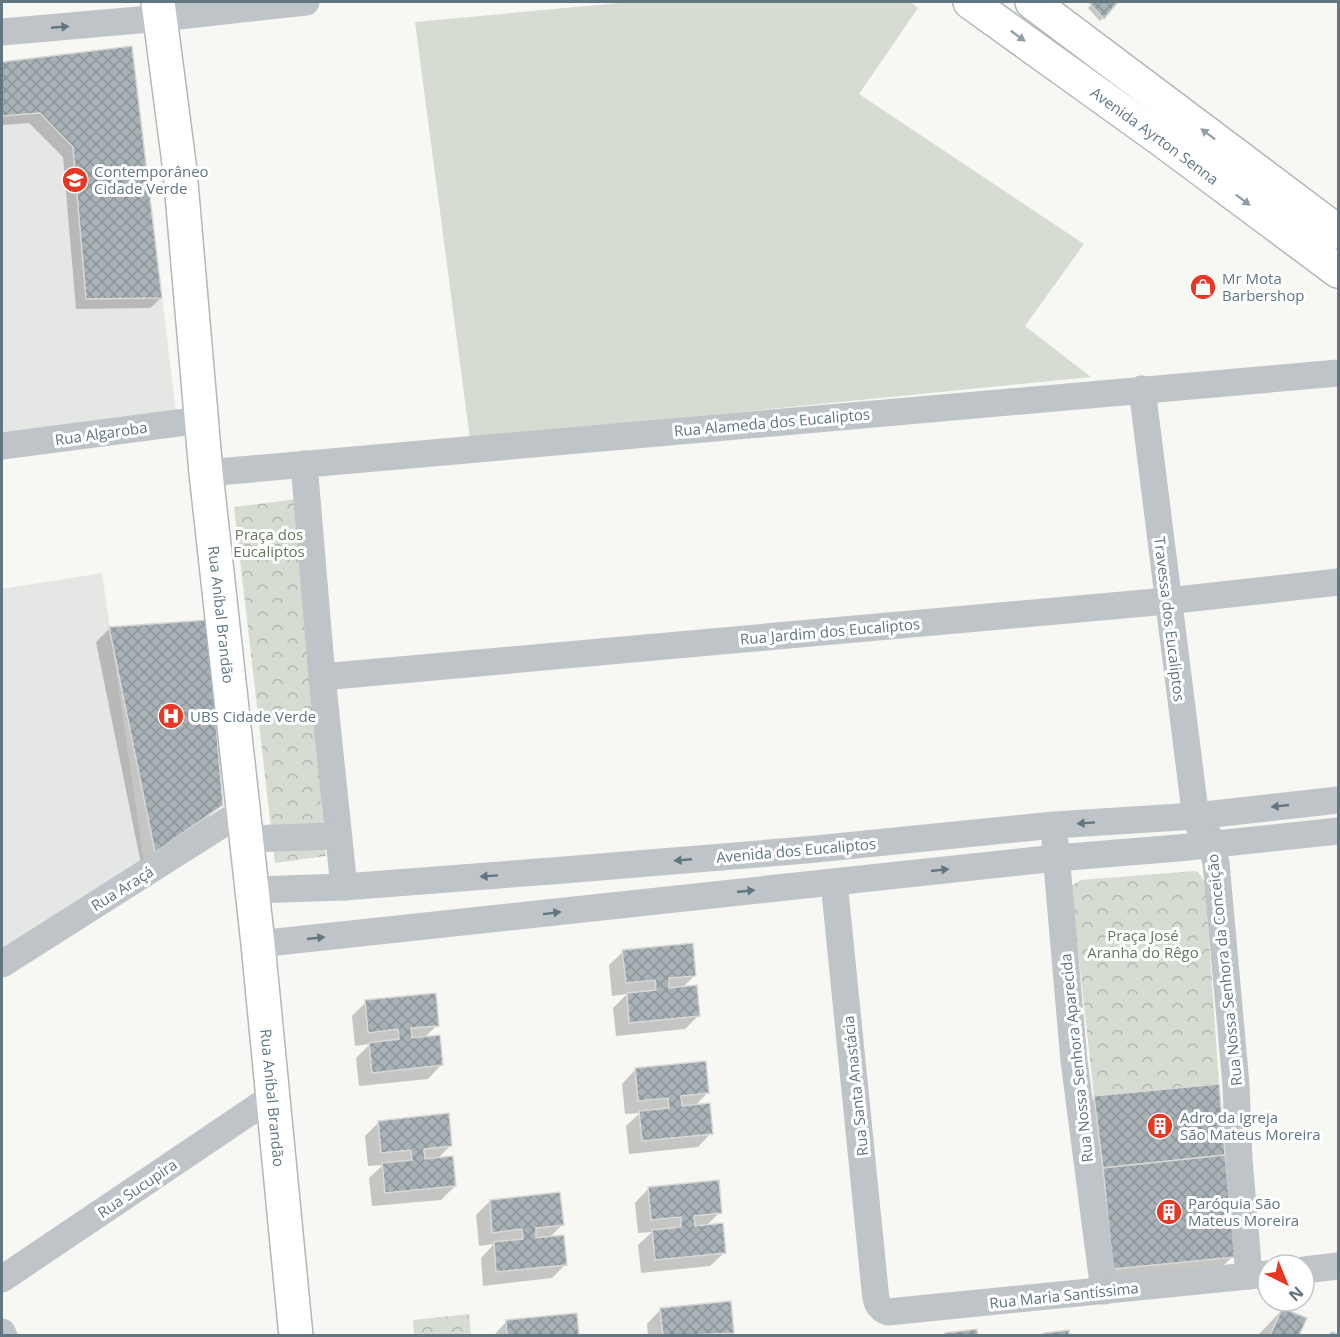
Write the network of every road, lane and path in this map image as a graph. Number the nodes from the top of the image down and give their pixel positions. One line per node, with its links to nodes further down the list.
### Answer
1 (306, 2): 4 (street)
2 (970, 2): 7 (street, Avenida Ayrton Senna, one-way to 7)
3 (1032, 2): 6 (street, Avenida Ayrton Senna, one-way to 3)
4 (159, 10): 5 (street, one-way to 4); 10 (street, Rua Aníbal Brandão)
5 (2, 32)
6 (1338, 232)
7 (1338, 271)
8 (1338, 373): 9 (street, Rua Alameda dos Eucaliptos)
9 (1142, 390): 12 (street, Rua Alameda dos Eucaliptos); 15 (street, Travessa dos Eucaliptos)
10 (201, 420): 11 (street, Rua Algaroba); 13 (street, Rua Aníbal Brandão)
11 (2, 446)
12 (304, 464): 13 (street, Rua Alameda dos Eucaliptos); 16 (street)
13 (206, 473): 19 (street, Rua Aníbal Brandão)
14 (1338, 582): 15 (street, Rua Jardim dos Eucaliptos)
15 (1167, 601): 16 (street, Rua Jardim dos Eucaliptos); 18 (street, Travessa dos Eucaliptos)
16 (322, 677): 22 (street)
17 (1338, 800): 18 (street, Avenida dos Eucaliptos, one-way to 18)
18 (1196, 816): 20 (street, Avenida dos Eucaliptos, one-way to 20); 23 (street, Travessa dos Eucaliptos)
19 (245, 825): 22 (street); 29 (street, Rua Aníbal Brandão); 31 (street, Rua Araçá)
20 (1054, 825): 24 (street, Avenida dos Eucaliptos); 25 (street, Rua Nossa Senhora Aparecida)
21 (1338, 831): 23 (street)
22 (337, 836): 28 (street)
23 (1212, 844): 25 (street); 33 (street, Rua Nossa Senhora da Conceição)
24 (806, 850): 27 (street); 28 (street, Avenida dos Eucaliptos, one-way to 28)
25 (1056, 858): 26 (street, one-way to 25); 39 (street, Rua Nossa Senhora Aparecida)
26 (834, 882): 27 (street); 38 (street, Rua Santa Anastácia)
27 (807, 884): 30 (street, one-way to 27)
28 (344, 887): 29 (street, Avenida dos Eucaliptos)
29 (252, 891): 30 (street, Rua Aníbal Brandão)
30 (258, 944): 32 (street, Rua Aníbal Brandão)
31 (2, 964)
32 (272, 1097): 37 (street, Rua Sucupira); 40 (street, Rua Aníbal Brandão)
33 (1256, 1263)
34 (1338, 1266): 35 (street)
35 (1316, 1269)
36 (1256, 1275): 39 (street, Rua Maria Santíssima)
37 (2, 1279)
38 (875, 1290): 39 (street, Rua Maria Santíssima)
39 (1104, 1291)
40 (296, 1335)

